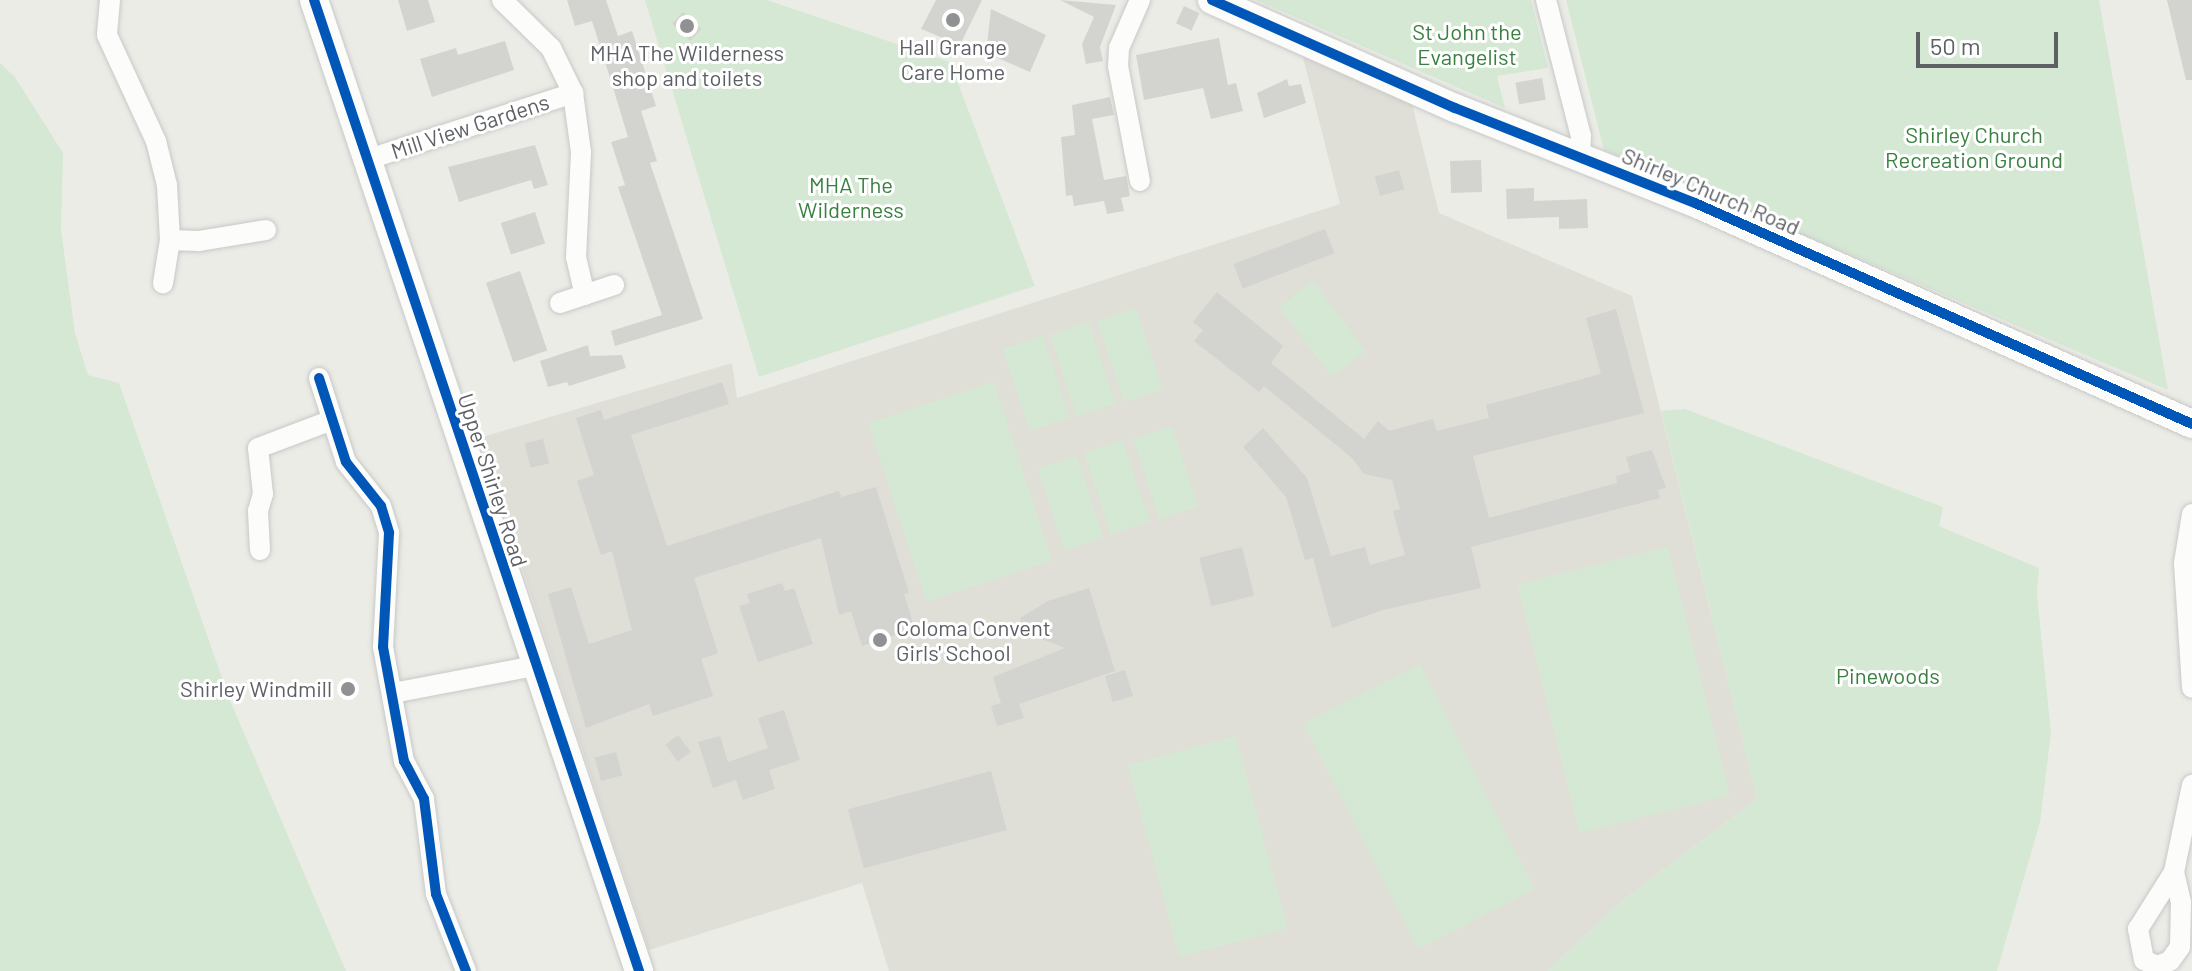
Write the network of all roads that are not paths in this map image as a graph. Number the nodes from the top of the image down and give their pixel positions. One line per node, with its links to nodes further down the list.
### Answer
1 (110, 0): 12 (street)
2 (314, 0): 9 (street, Upper Shirley Road)
3 (502, 0): 7 (street, Mill View Gardens)
4 (1140, 0): 10 (street)
5 (1212, 0): 8 (street, Shirley Church Road)
6 (1546, 0): 8 (street)
7 (573, 93): 9 (street, Mill View Gardens); 15 (street, Mill View Gardens)
8 (1580, 158): 19 (street, Shirley Church Road)
9 (366, 160): 22 (street, Upper Shirley Road)
10 (1140, 181)
11 (266, 230): 12 (street)
12 (170, 240): 13 (street)
13 (163, 283)
14 (614, 285): 15 (street)
15 (585, 295): 16 (street)
16 (560, 303)
17 (319, 378): 18 (street)
18 (332, 420): 21 (street); 24 (street)
19 (2192, 424)
20 (2192, 514): 23 (street)
21 (260, 550)
22 (534, 666): 24 (street); 28 (street, Upper Shirley Road)
23 (2192, 688)
24 (393, 693): 27 (street)
25 (2192, 785): 26 (street)
26 (2174, 872)
27 (466, 971)
28 (639, 971)

